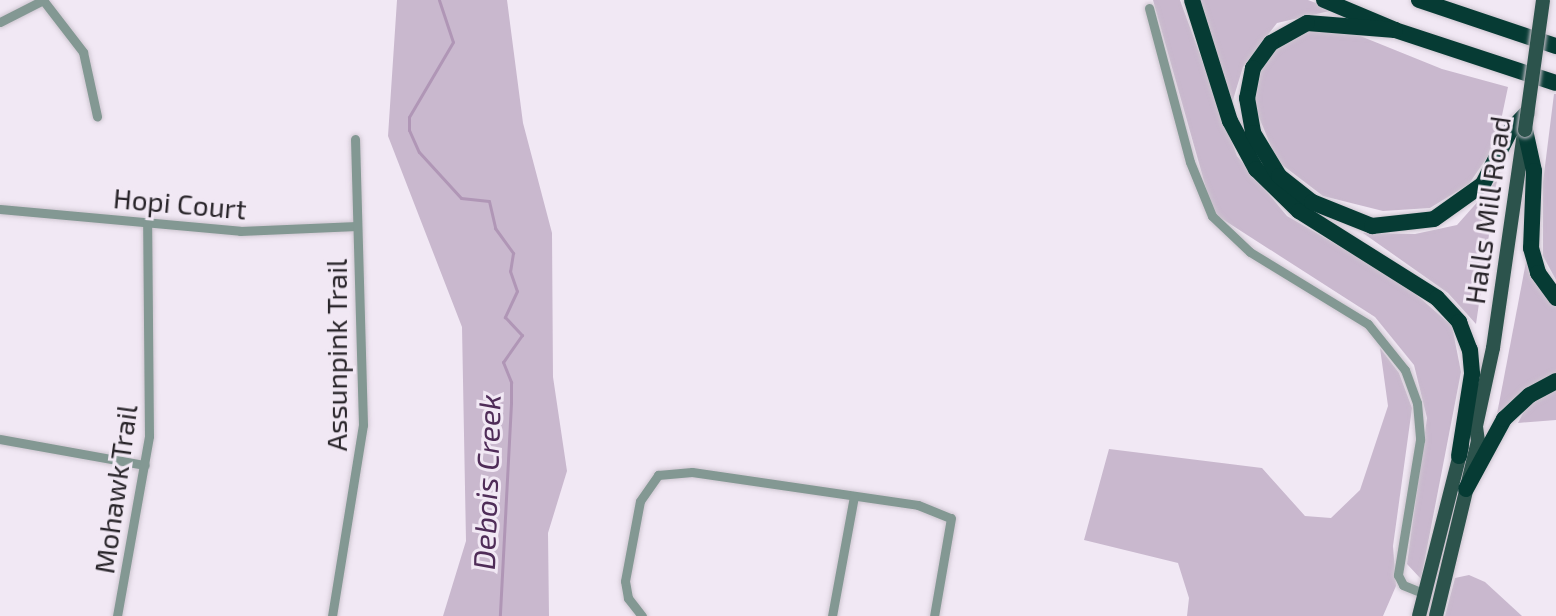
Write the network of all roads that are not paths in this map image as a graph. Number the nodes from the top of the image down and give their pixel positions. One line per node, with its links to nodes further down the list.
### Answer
1 (43, 0): 9 (street); 14 (street)
2 (1192, 0): 24 (highway)
3 (1324, 0): 10 (highway)
4 (1419, 0): 8 (highway)
5 (1437, 0): 8 (highway)
6 (1544, 1): 13 (main road, Halls Mill Road, bridge)
7 (1149, 8): 28 (street)
8 (1468, 17): 11 (highway)
9 (0, 22)
10 (1395, 30): 12 (highway); 15 (highway)
11 (1556, 46)
12 (1556, 83)
13 (1527, 113): 15 (highway)
14 (97, 116)
15 (1519, 130): 20 (highway); 22 (main road, Halls Mill Road)
16 (355, 139): 19 (street, Assunpink Trail)
17 (0, 209): 18 (street, Hopi Court)
18 (147, 224): 19 (street, Hopi Court); 25 (street, Mohawk Trail)
19 (357, 226): 30 (street, Assunpink Trail)
20 (1556, 298)
21 (1556, 381): 26 (highway)
22 (1476, 426): 24 (main road, Halls Mill Road); 26 (main road, Halls Mill Road)
23 (0, 439): 25 (street)
24 (1459, 456): 28 (main road, Halls Mill Road)
25 (145, 465): 29 (street, Mohawk Trail)
26 (1466, 489): 35 (main road, Halls Mill Road)
27 (854, 496): 31 (street); 32 (street); 33 (street)
28 (1425, 594): 34 (main road, Halls Mill Road)
29 (117, 616)
30 (332, 616)
31 (642, 616)
32 (832, 616)
33 (934, 616)
34 (1419, 616)
35 (1436, 616)

